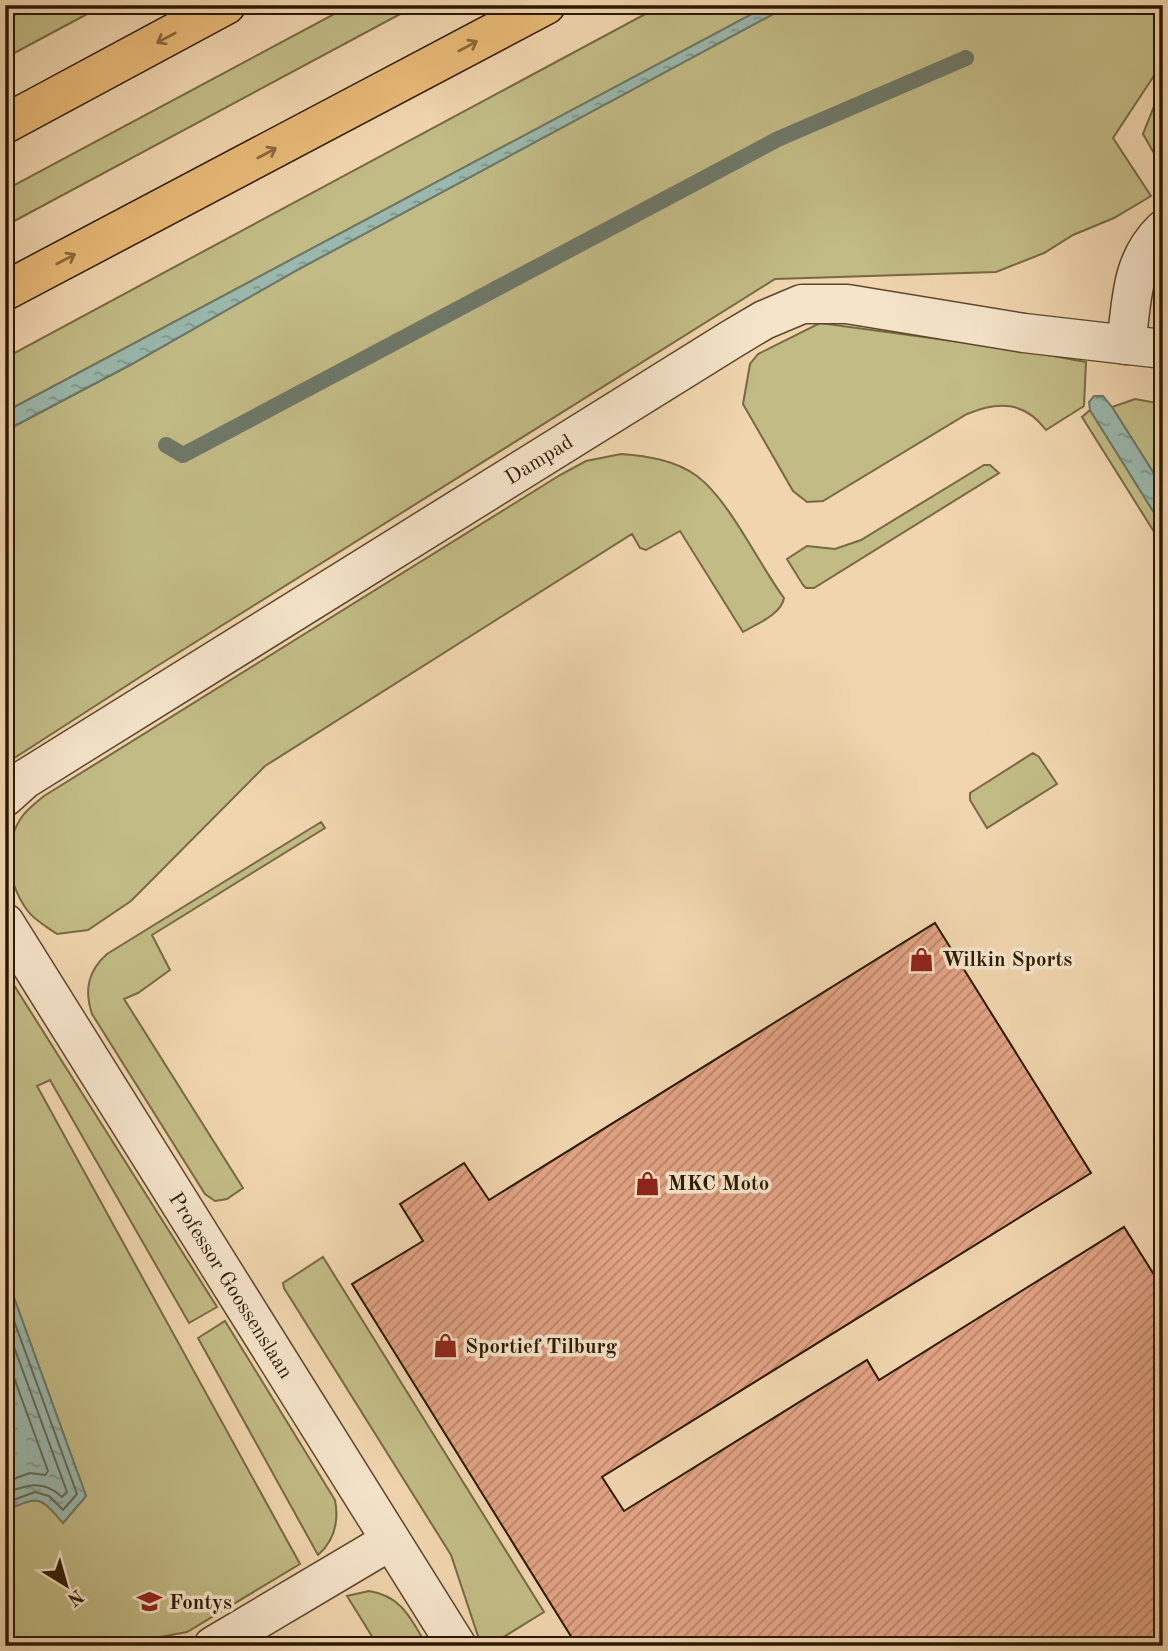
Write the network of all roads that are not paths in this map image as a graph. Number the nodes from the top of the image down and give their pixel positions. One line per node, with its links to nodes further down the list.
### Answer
1 (226, 5): 3 (highway, one-way to 3)
2 (546, 5): 5 (highway, one-way to 2)
3 (5, 124)
4 (1163, 230): 6 (street)
5 (5, 291)
6 (1144, 347): 7 (street, Dampad)
7 (5, 797)
8 (5, 923): 9 (street, Professor Goossenslaan)
9 (390, 1541): 10 (street); 11 (street, Professor Goossenslaan)
10 (213, 1646)
11 (457, 1646)

